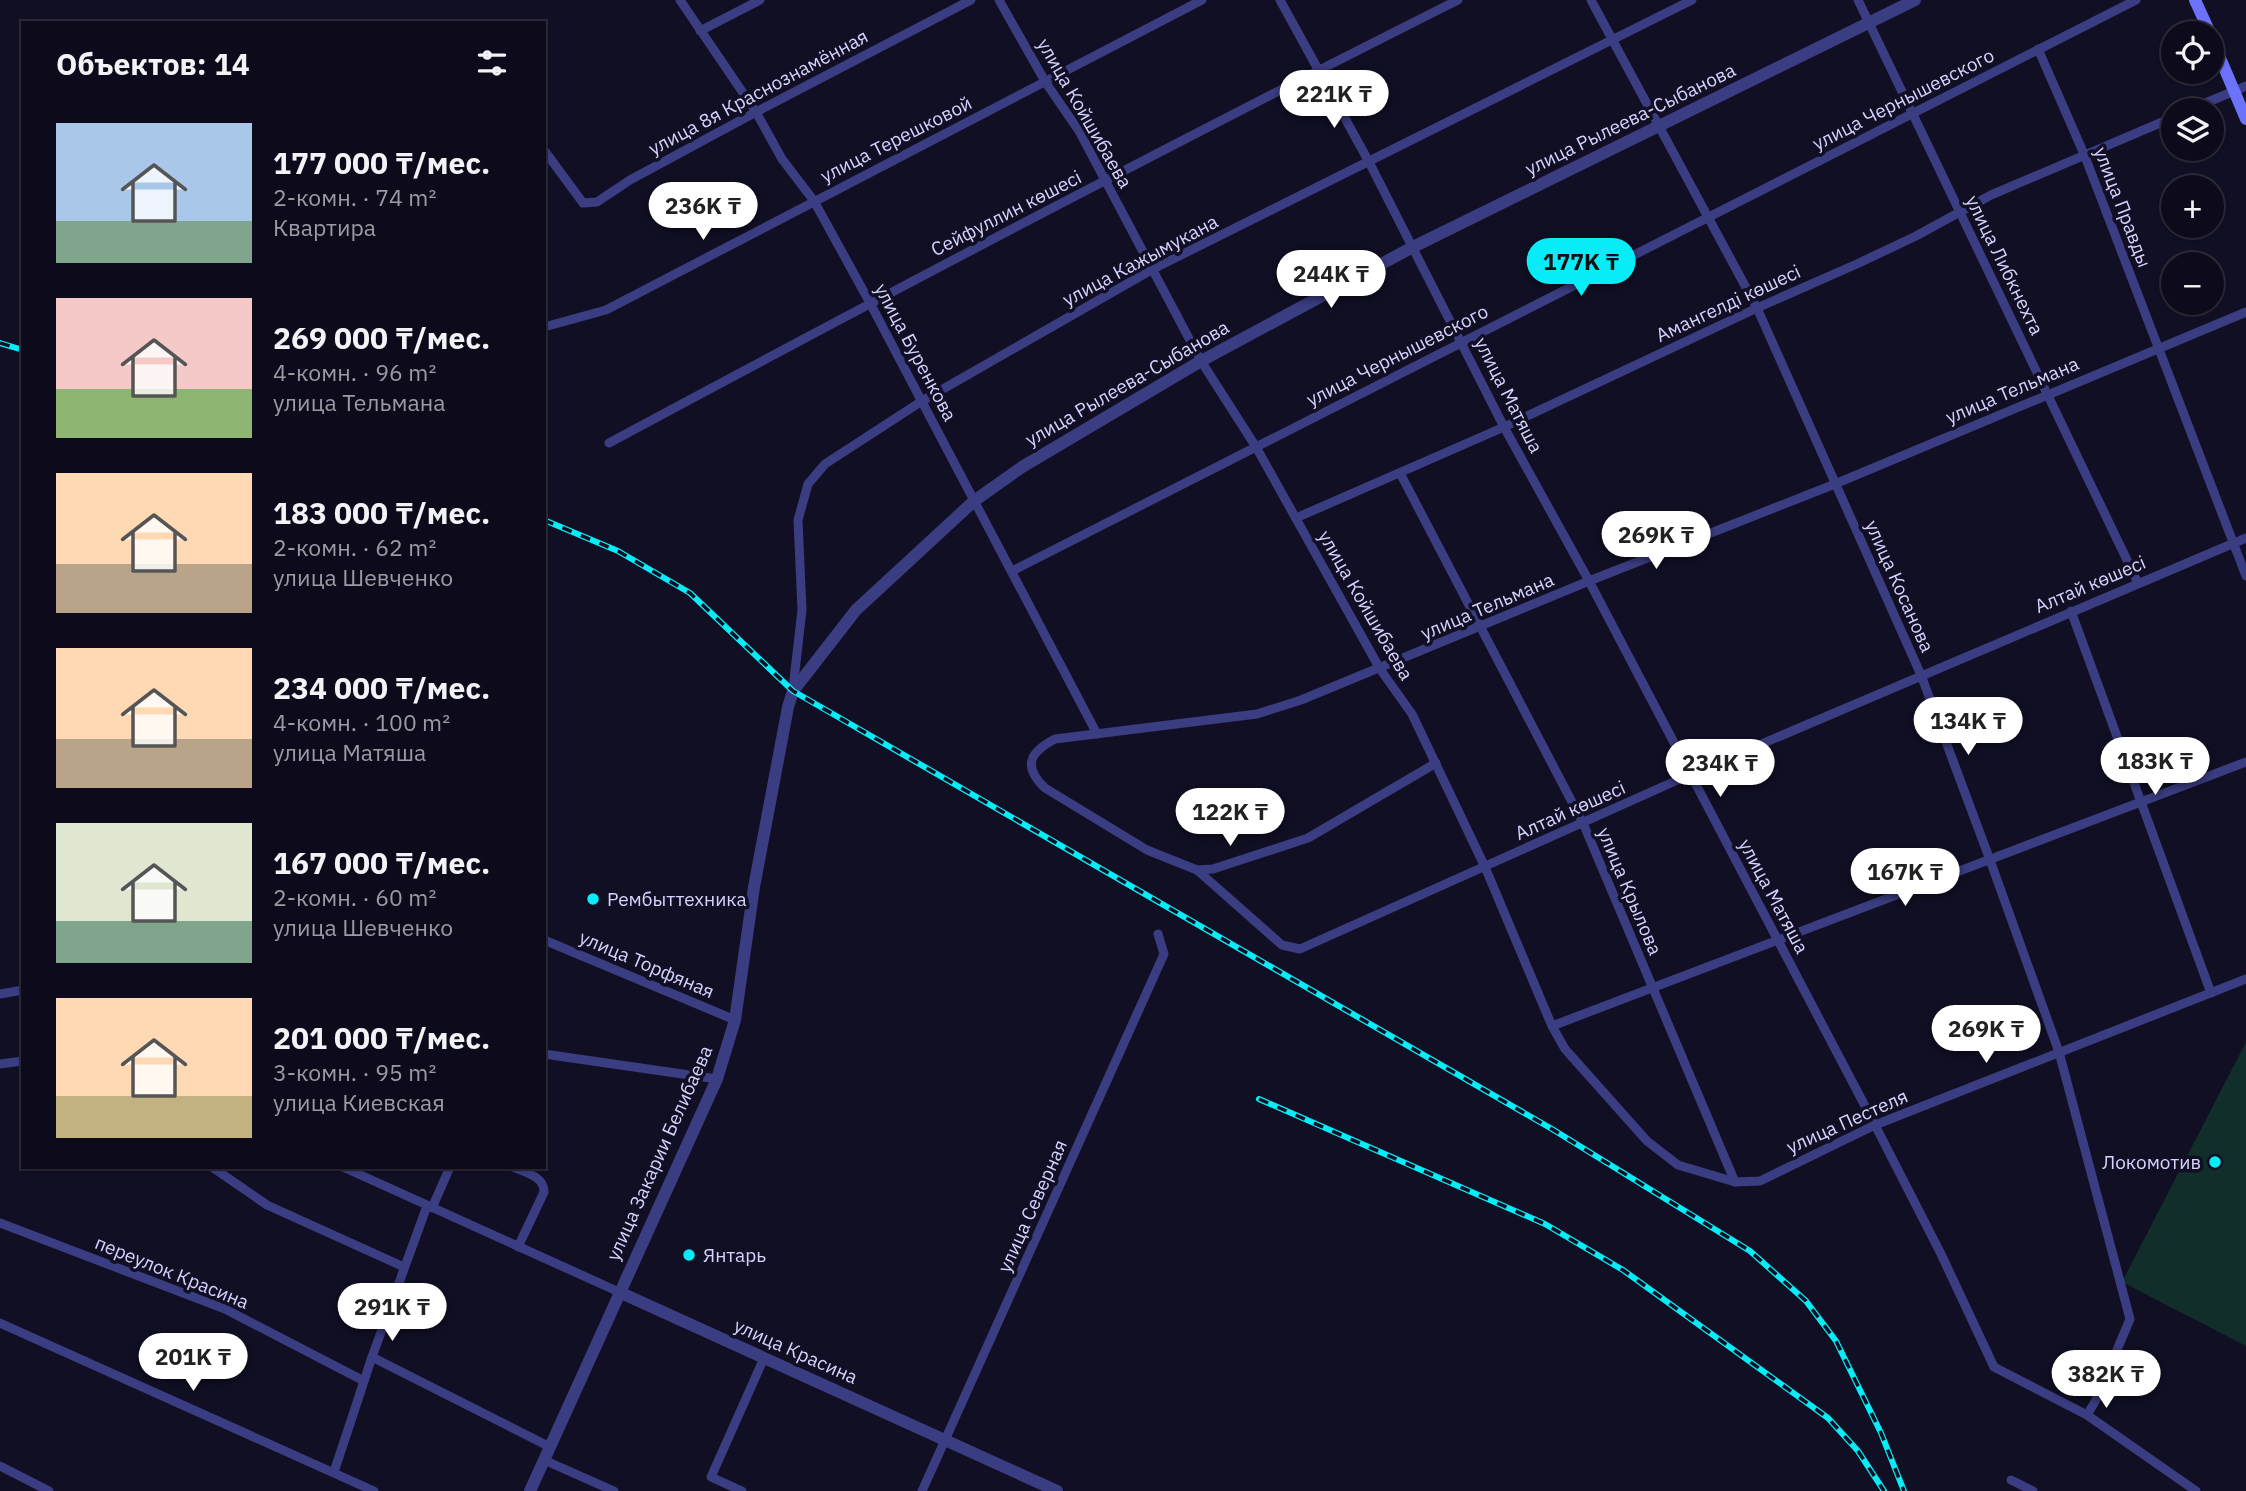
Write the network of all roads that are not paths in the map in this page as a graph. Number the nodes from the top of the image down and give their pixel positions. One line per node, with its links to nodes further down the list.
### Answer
1 (760, 0): 16 (street)
2 (971, 0): 24 (street, улица 8я Краснознамённая)
3 (999, 0): 21 (street, улица Койшибаева)
4 (1202, 0): 21 (street, улица Терешковой)
5 (1279, 0): 20 (street, улица Матяша)
6 (1458, 0): 20 (street, Сейфуллин көшесі)
7 (1591, 0): 17 (street, улица Косанова)
8 (1692, 0): 17 (street, улица Кажымукана)
9 (1858, 0): 15 (street, улица Либкнехта)
10 (1915, 0): 15 (street, улица Рылеева-Сыбанова)
11 (2136, 0): 18 (street, улица Чернышевского)
12 (2195, 0): 14 (main road)
13 (683, 1): 16 (street, улица Буренкова)
14 (2205, 21)
15 (1869, 23): 25 (street, улица Либкнехта); 28 (street, улица Рылеева-Сыбанова)
16 (701, 31): 24 (street, улица Буренкова)
17 (1613, 39): 28 (street, улица Косанова); 31 (street, улица Кажымукана)
18 (2038, 50): 25 (street, улица Чернышевского); 30 (street, улица Правды)
19 (2224, 60): 22 (main road)
20 (1319, 70): 31 (street, улица Матяша); 32 (street, Сейфуллин көшесі)
21 (1046, 83): 32 (street, улица Койшибаева); 33 (street, улица Терешковой)
22 (2240, 89): 23 (street); 26 (main road)
23 (2218, 98)
24 (756, 112): 29 (street, улица 8я Краснознамённая); 33 (street, улица Буренкова)
25 (1914, 114): 34 (street, улица Либкнехта); 35 (street, улица Чернышевского)
26 (2246, 119)
27 (2161, 122): 30 (street, Амангелді көшесі)
28 (1660, 126): 35 (street, улица Косанова); 36 (street, улица Рылеева-Сыбанова)
29 (546, 153)
30 (2084, 154): 34 (street, Амангелді көшесі); 43 (street, улица Правды)
31 (1369, 162): 36 (street, улица Матяша); 37 (street, улица Кажымукана)
32 (1106, 181): 37 (street, улица Койшибаева); 38 (street, Сейфуллин көшесі)
33 (814, 201): 38 (street, улица Буренкова); 41 (street, улица Терешковой)
34 (1960, 213): 39 (street, Амангелді көшесі); 45 (street, улица Либкнехта)
35 (1708, 217): 39 (street, улица Косанова); 42 (street, улица Чернышевского)
36 (1411, 248): 42 (street, улица Матяша); 44 (street, улица Рылеева-Сыбанова)
37 (1153, 269): 44 (street, улица Койшибаева); 46 (street, улица Кажымукана)
38 (870, 303): 46 (street, улица Буренкова); 48 (street, Сейфуллин көшесі)
39 (1757, 307): 47 (street, Амангелді көшесі); 51 (street, улица Косанова)
40 (2246, 312): 43 (street, улица Тельмана)
41 (546, 326)
42 (1462, 341): 47 (street, улица Матяша); 49 (street, улица Чернышевского)
43 (2160, 348): 45 (street, улица Тельмана); 55 (street, улица Правды)
44 (1201, 361): 49 (street, улица Койшибаева); 52 (street, улица Рылеева-Сыбанова)
45 (2048, 393): 51 (street, улица Тельмана); 59 (street, улица Либкнехта)
46 (922, 401): 52 (street, улица Буренкова); 64 (street, улица Кажымукана)
47 (1504, 427): 50 (street, Амангелді көшесі); 58 (street, улица Матяша)
48 (609, 443)
49 (1256, 447): 53 (street, улица Койшибаева); 56 (street, улица Чернышевского)
50 (1400, 473): 53 (street, Амангелді көшесі); 61 (street, улица Крылова)
51 (1835, 484): 58 (street, улица Тельмана); 63 (street, улица Косанова)
52 (974, 501): 56 (street, улица Буренкова); 64 (street, улица Рылеева-Сыбанова)
53 (1296, 518): 62 (street, улица Койшибаева)
54 (2246, 537): 55 (street, Алтай көшесі)
55 (2233, 543): 57 (street, улица Правды); 59 (street, Алтай көшесі)
56 (1012, 571): 65 (street, улица Буренкова)
57 (2246, 576)
58 (1589, 581): 61 (street, улица Тельмана); 68 (street, улица Матяша)
59 (2138, 583): 60 (street, Алтай көшесі)
60 (2071, 611): 63 (street, Алтай көшесі); 69 (street)
61 (1480, 629): 62 (street, улица Тельмана); 70 (street, улица Крылова)
62 (1380, 669): 65 (street, улица Тельмана); 67 (street, улица Койшибаева)
63 (1921, 675): 68 (street, Алтай көшесі); 71 (street, улица Косанова)
64 (793, 691): 82 (street, улица Закарии Белибаева)
65 (1097, 734): 73 (street, улица Тельмана)
66 (2246, 762): 69 (street)
67 (1436, 763): 72 (street, улица Койшибаева); 73 (street)
68 (1690, 774): 70 (street, Алтай көшесі); 76 (street, улица Матяша)
69 (2142, 803): 71 (street); 80 (street)
70 (1583, 823): 72 (street, Алтай көшесі); 78 (street, улица Крылова)
71 (1990, 860): 76 (street); 84 (street, улица Косанова)
72 (1485, 867): 73 (street, Алтай көшесі); 83 (street, улица Койшибаева)
73 (1198, 870)
74 (1158, 934): 105 (street, улица Северная)
75 (546, 941): 82 (street, улица Торфяная)
76 (1778, 941): 78 (street); 89 (street, улица Матяша)
77 (2246, 979): 80 (street, улица Пестеля)
78 (1652, 987): 83 (street); 94 (street, улица Крылова)
79 (21, 990): 81 (street)
80 (2211, 993): 84 (street, улица Пестеля)
81 (0, 994)
82 (735, 1020): 88 (street, улица Закарии Белибаева)
83 (1552, 1026): 94 (street, улица Койшибаева)
84 (2059, 1052): 89 (street, улица Пестеля); 104 (street, улица Косанова)
85 (546, 1054): 88 (street)
86 (21, 1061): 87 (street)
87 (0, 1064)
88 (717, 1079): 99 (street, улица Закарии Белибаева)
89 (1875, 1125): 94 (street, улица Пестеля); 104 (street, улица Матяша)
90 (215, 1169): 98 (street)
91 (347, 1169): 95 (street, улица Красина)
92 (449, 1169): 95 (street)
93 (518, 1169): 97 (street)
94 (1735, 1182)
95 (429, 1207): 97 (street, улица Красина); 98 (street)
96 (0, 1223): 103 (street, переулок Красина)
97 (518, 1247): 99 (street, улица Красина)
98 (404, 1267): 101 (street)
99 (619, 1292): 102 (street, улица Красина); 106 (street, улица Закарии Белибаева)
100 (0, 1323): 109 (street)
101 (372, 1357): 103 (street); 106 (street)
102 (764, 1358): 105 (street, улица Красина); 115 (street)
103 (363, 1381): 109 (street)
104 (2087, 1415): 119 (street)
105 (946, 1440): 116 (street, улица Северная); 117 (street, улица Красина)
106 (550, 1447): 107 (street, улица Закарии Белибаева)
107 (544, 1460): 113 (street, улица Закарии Белибаева); 114 (street)
108 (0, 1466): 111 (street)
109 (334, 1472): 112 (street)
110 (2011, 1480): 118 (street)
111 (50, 1491)
112 (374, 1491)
113 (530, 1491)
114 (614, 1491)
115 (742, 1491)
116 (922, 1491)
117 (1057, 1491)
118 (2033, 1491)
119 (2196, 1491)

